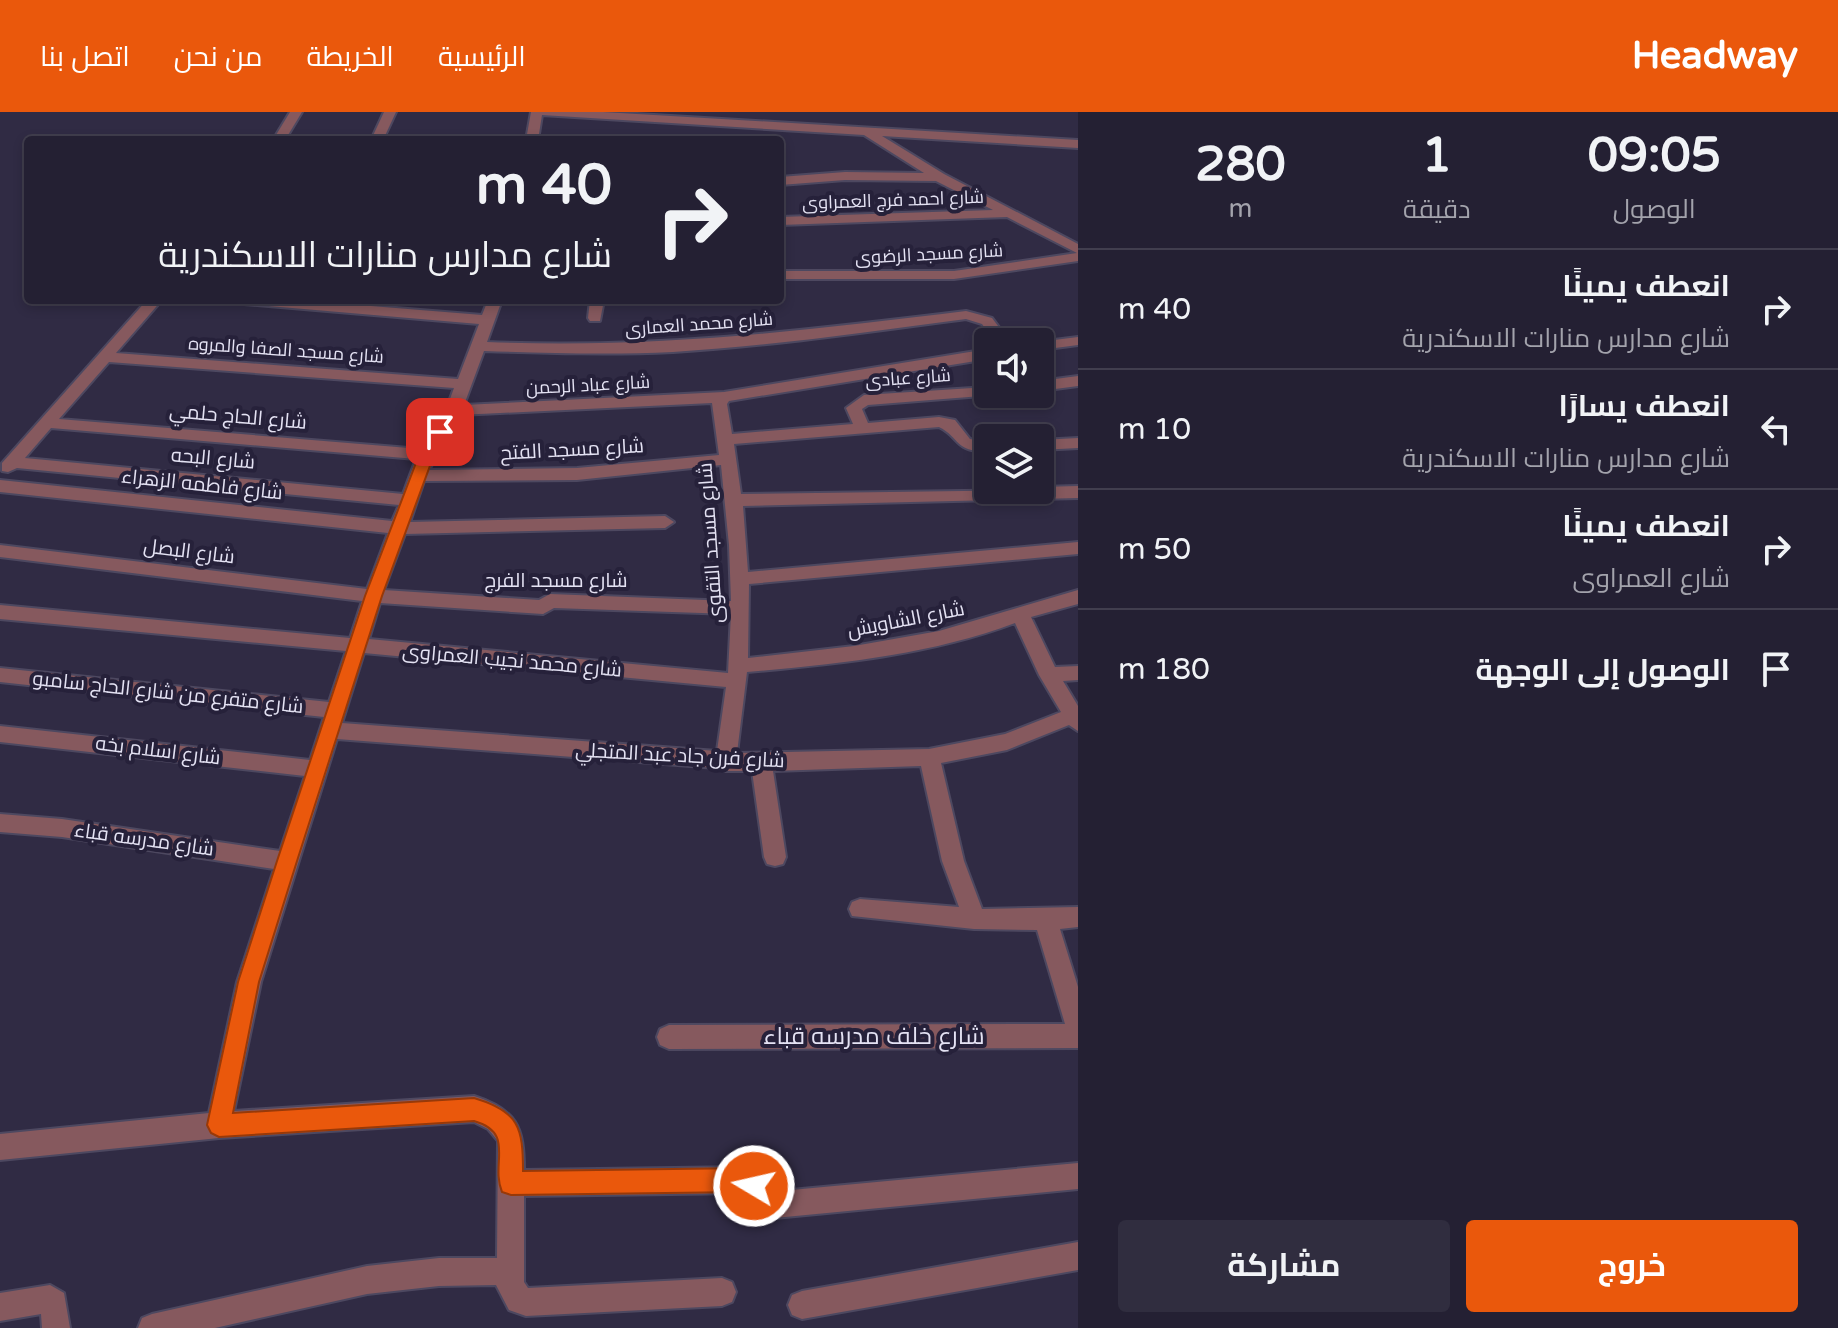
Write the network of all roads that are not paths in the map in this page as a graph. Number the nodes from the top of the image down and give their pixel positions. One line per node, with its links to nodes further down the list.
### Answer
1 (296, 112): 7 (street)
2 (390, 112): 8 (street)
3 (540, 112): 5 (street); 9 (street)
4 (682, 112): 6 (street)
5 (865, 131): 10 (street); 11 (street)
6 (1078, 134)
7 (281, 136)
8 (379, 136)
9 (533, 136)
10 (1078, 144)
11 (939, 177): 12 (street); 13 (street)
12 (784, 181)
13 (1007, 214): 14 (street, شارع احمد فرج العمراوى); 15 (street)
14 (784, 221)
15 (1078, 249)
16 (1078, 257): 17 (street, شارع مسجد الرضوى)
17 (784, 275)
18 (151, 304): 29 (street)
19 (293, 304): 23 (street)
20 (494, 304): 23 (street)
21 (597, 304): 22 (street)
22 (595, 318)
23 (489, 320): 27 (street)
24 (992, 328): 27 (street, شارع محمد العمارى)
25 (1078, 341): 26 (street)
26 (1054, 344)
27 (480, 346): 31 (street)
28 (974, 356): 34 (street)
29 (104, 357): 31 (street, شارع مسجد الصفا والمروه); 36 (street)
30 (1078, 381): 32 (street)
31 (466, 384): 35 (street)
32 (1054, 384)
33 (974, 393): 37 (street, شارع عبادى)
34 (724, 397): 35 (street, شارع عباد الرحمن); 38 (street, شارع مسجد التقوى)
35 (454, 410): 42 (street)
36 (47, 423): 42 (street, شارع الحاج حلمي); 44 (street)
37 (862, 427): 38 (street); 41 (street)
38 (725, 440): 43 (street, شارع مسجد التقوى)
39 (1078, 443): 40 (street)
40 (1054, 444)
41 (974, 447)
42 (426, 455): 46 (street)
43 (728, 459): 46 (street, شارع مسجد الفتح); 50 (street, شارع مسجد التقوى)
44 (13, 462): 45 (street); 49 (street, شارع البحه)
45 (0, 476)
46 (418, 476): 49 (street)
47 (0, 486): 52 (street, شارع فاطمه الزهراء)
48 (1078, 492): 50 (street)
49 (409, 500): 52 (street)
50 (734, 500): 55 (street, شارع مسجد التقوى)
51 (665, 522): 52 (street, شارع فاطمه الزهراء)
52 (398, 528): 56 (street)
53 (1078, 548): 55 (street)
54 (0, 551): 56 (street, شارع البصل)
55 (738, 579): 58 (street, شارع مسجد التقوى)
56 (373, 596): 58 (street, شارع مسجد الفرج); 61 (street)
57 (1078, 597): 60 (street, شارع الشاويش)
58 (738, 608): 63 (street, شارع مسجد التقوى)
59 (0, 612): 61 (street, شارع محمد نجيب العمراوى)
60 (1021, 615): 63 (street, شارع الشاويش); 65 (street)
61 (357, 647): 63 (street, شارع محمد نجيب العمراوى); 67 (street)
62 (1078, 673): 65 (street)
63 (738, 674): 70 (street, شارع مسجد التقوى)
64 (0, 675): 67 (street, شارع متفرع من شارع الحاج سامبو)
65 (1049, 675): 66 (street)
66 (1076, 719): 69 (street, شارع فرن جاد عبد المتجلي)
67 (333, 720): 70 (street, شارع فرن جاد عبد المتجلي); 72 (street)
68 (0, 734): 72 (street, شارع اسلام بخه)
69 (929, 757): 71 (street, شارع فرن جاد عبد المتجلي); 78 (street)
70 (725, 763): 71 (street, شارع فرن جاد عبد المتجلي)
71 (761, 763): 74 (street)
72 (317, 769): 75 (street)
73 (0, 823): 75 (street, شارع مدرسه قباء)
74 (775, 857)
75 (287, 861): 83 (street)
76 (860, 909): 78 (street)
77 (1078, 917): 79 (street)
78 (974, 919): 79 (street)
79 (1046, 921): 80 (street)
80 (1078, 1026)
81 (1078, 1036): 82 (street, شارع خلف مدرسه قباء)
82 (669, 1037)
83 (219, 1125): 84 (street); 86 (street)
84 (0, 1147)
85 (1078, 1176): 86 (street)
86 (511, 1183): 88 (street)
87 (1078, 1256): 90 (street)
88 (510, 1271): 89 (street); 93 (street)
89 (722, 1292)
90 (802, 1305)
91 (0, 1307): 92 (street)
92 (56, 1328)
93 (152, 1328)

